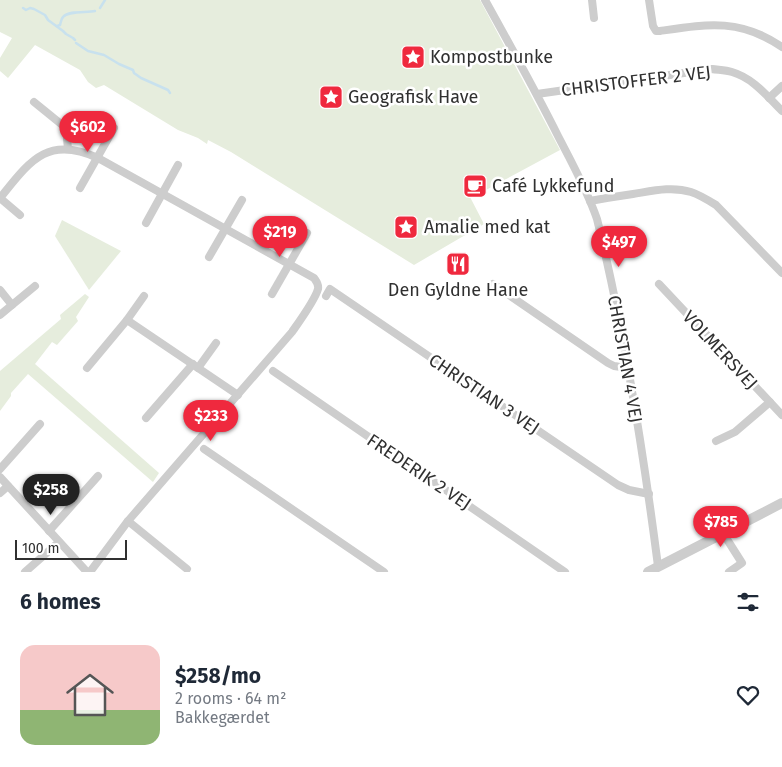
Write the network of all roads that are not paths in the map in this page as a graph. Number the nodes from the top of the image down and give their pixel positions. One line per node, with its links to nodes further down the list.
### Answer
1 (485, 0): 7 (street, CHRISTIAN 4 VEJ)
2 (592, 0): 4 (street)
3 (649, 0): 5 (street)
4 (594, 18)
5 (782, 48)
6 (782, 86): 8 (street)
7 (537, 94): 8 (street, CHRISTOFFER 2 VEJ); 19 (street, CHRISTIAN 4 VEJ)
8 (770, 98): 10 (street, CHRISTOFFER 2 VEJ)
9 (34, 102): 12 (street)
10 (782, 111)
11 (114, 128): 13 (street)
12 (68, 149): 13 (street); 17 (street)
13 (98, 158): 15 (street); 16 (street)
14 (178, 165): 16 (street)
15 (80, 188)
16 (162, 194): 21 (street); 22 (street)
17 (0, 198): 20 (street)
18 (242, 200): 22 (street)
19 (590, 201): 26 (street); 40 (street, CHRISTIAN 4 VEJ)
20 (20, 215)
21 (146, 223)
22 (225, 229): 24 (street); 25 (street)
23 (307, 234): 25 (street)
24 (209, 257)
25 (289, 264): 31 (street); 42 (street)
26 (782, 273)
27 (493, 284): 40 (street)
28 (658, 284): 43 (street, VOLMERSVEJ)
29 (35, 286): 34 (street)
30 (0, 290): 34 (street)
31 (272, 294)
32 (144, 296): 36 (street)
33 (326, 296): 54 (street, CHRISTIAN 3 VEJ)
34 (12, 305): 35 (street)
35 (0, 315)
36 (127, 320): 38 (street); 39 (street)
37 (216, 343): 38 (street)
38 (196, 366): 42 (street); 45 (street)
39 (88, 368)
40 (628, 368): 54 (street, CHRISTIAN 4 VEJ)
41 (273, 371): 65 (street, FREDERIK 2 VEJ)
42 (238, 395): 56 (street)
43 (770, 402): 44 (street, VOLMERSVEJ); 47 (street)
44 (782, 415)
45 (146, 418)
46 (40, 424): 49 (street)
47 (716, 441)
48 (204, 448): 64 (street)
49 (0, 469)
50 (98, 476): 57 (street)
51 (0, 477): 52 (street)
52 (8, 486): 53 (street); 57 (street)
53 (0, 493)
54 (649, 494): 60 (street, CHRISTIAN 4 VEJ)
55 (782, 503): 58 (street)
56 (128, 521): 61 (street); 63 (street)
57 (50, 531): 59 (street)
58 (723, 533): 60 (street); 67 (street)
59 (59, 542): 62 (street); 63 (street)
60 (658, 566): 66 (street)
61 (187, 569)
62 (24, 572)
63 (89, 572)
64 (384, 572)
65 (565, 572)
66 (648, 572)
67 (730, 572)

